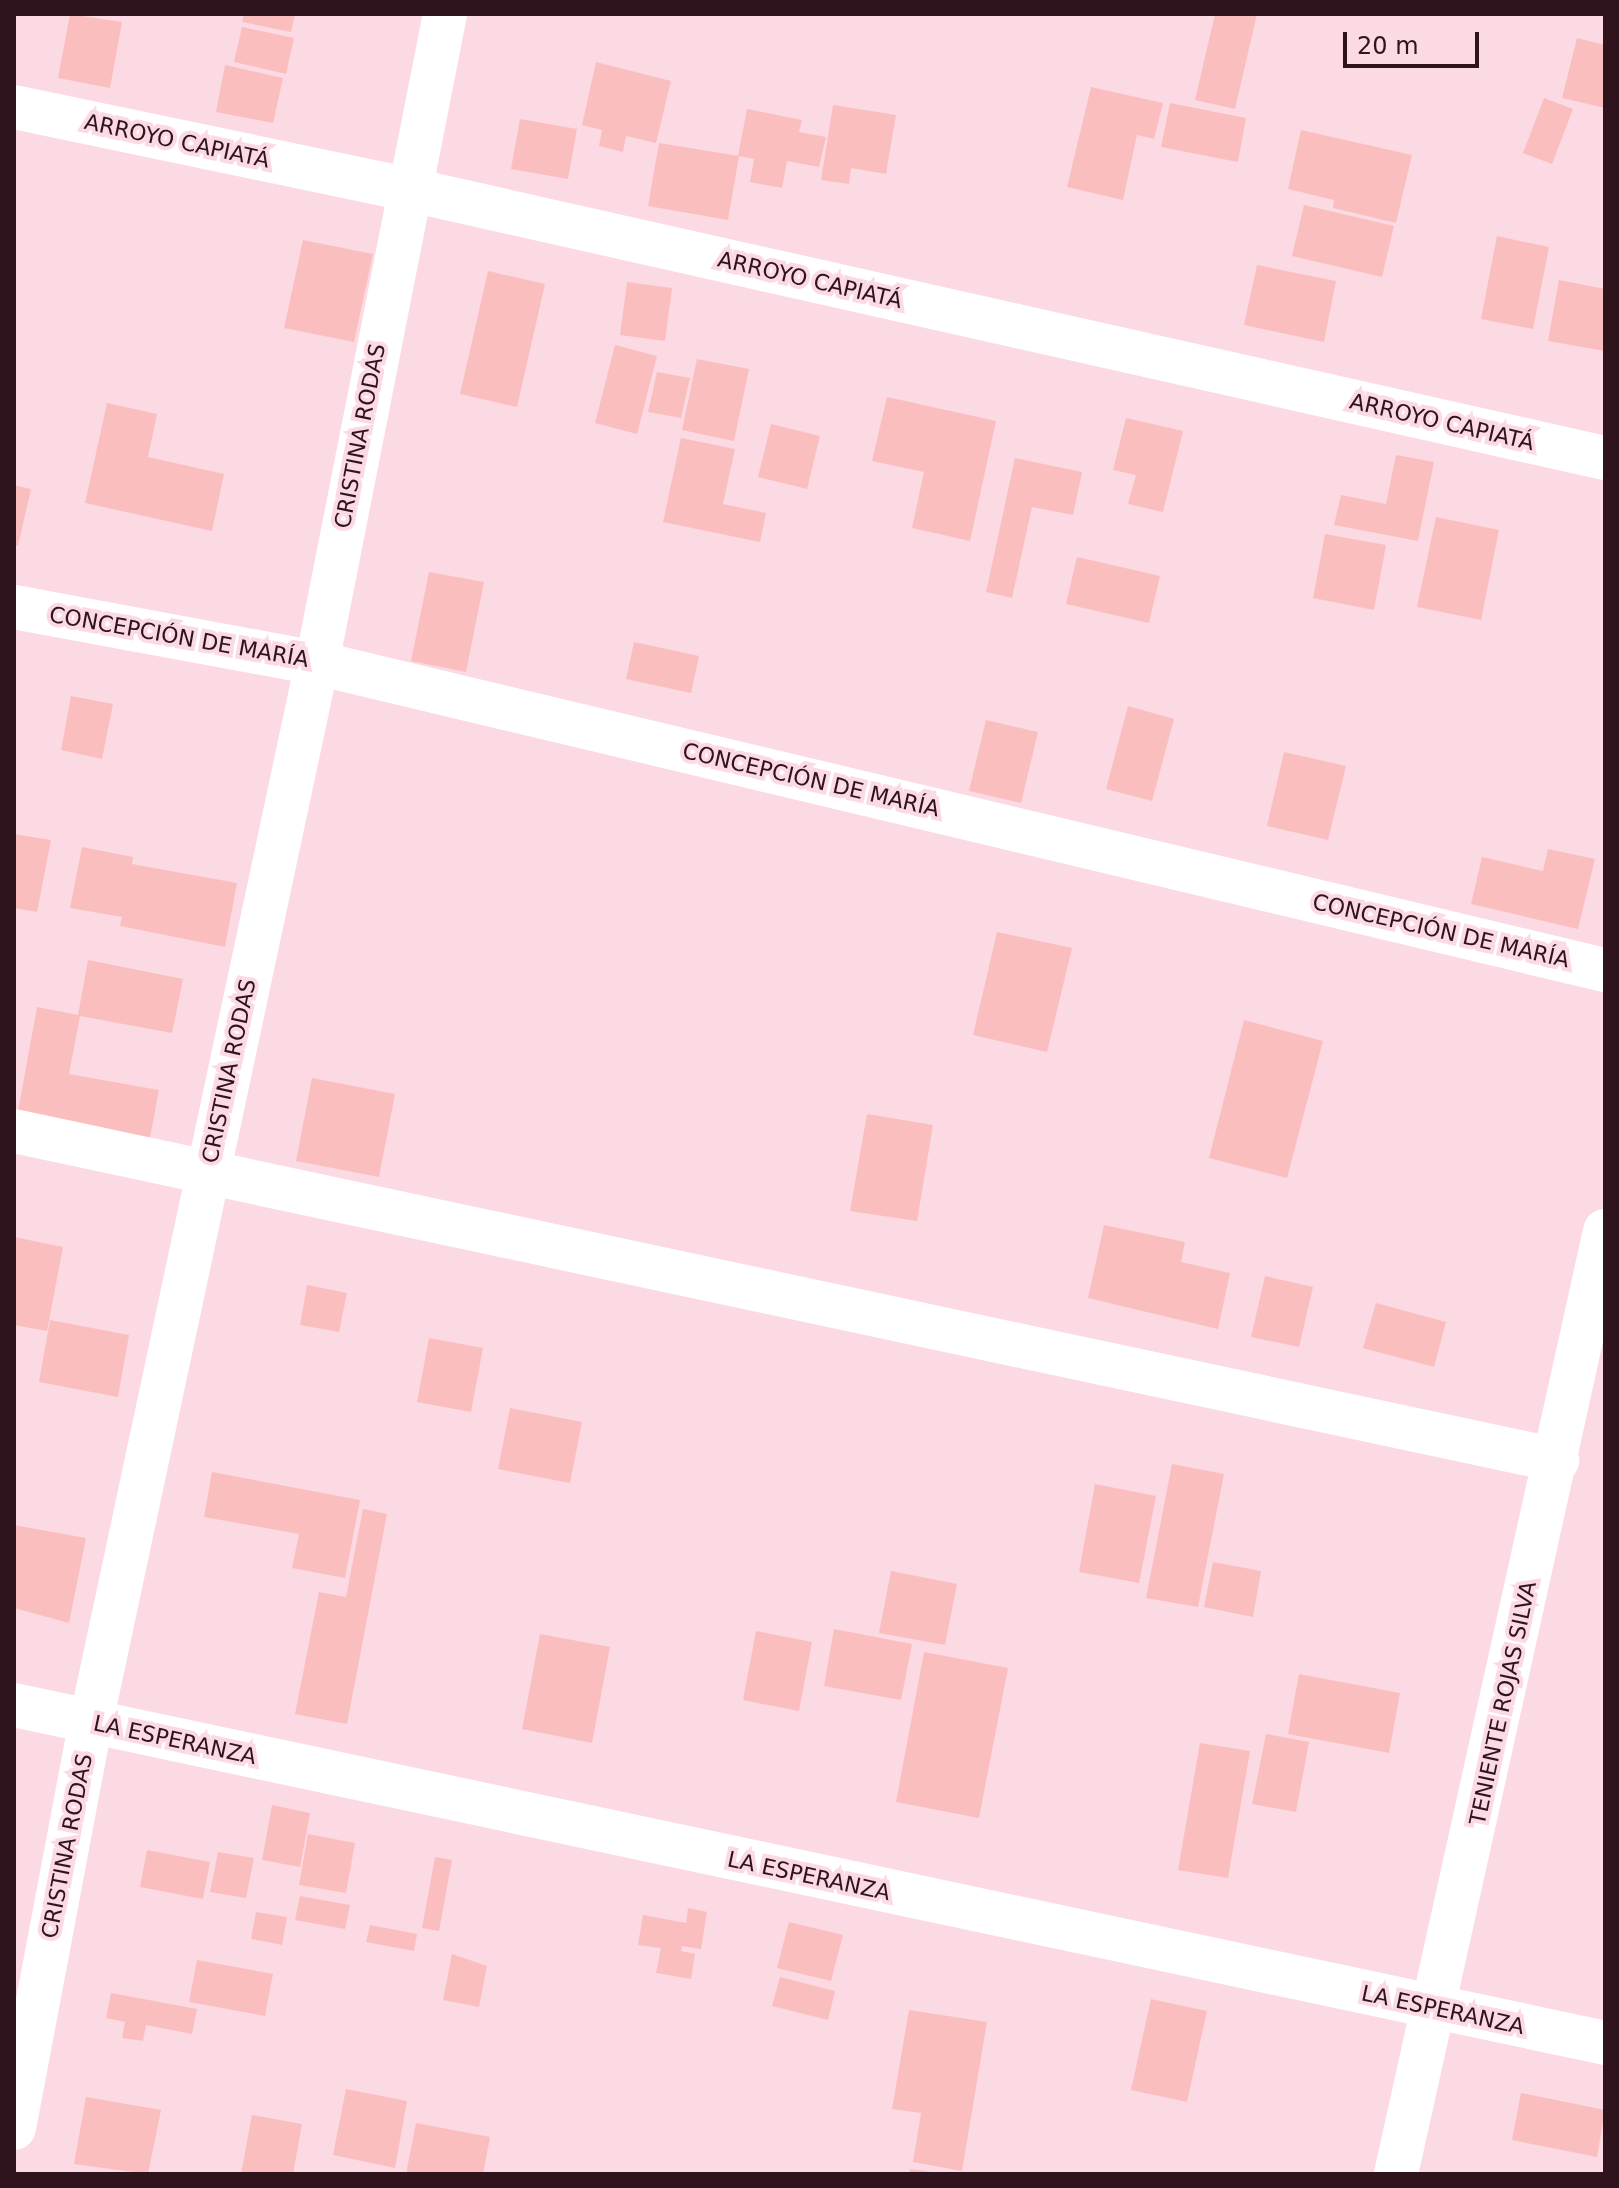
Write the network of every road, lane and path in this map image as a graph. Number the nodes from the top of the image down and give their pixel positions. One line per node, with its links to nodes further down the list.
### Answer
1 (445, 14): 3 (street, CRISTINA RODAS)
2 (14, 107): 3 (street, ARROYO CAPIATÁ)
3 (407, 189): 4 (street, ARROYO CAPIATÁ); 6 (street, CRISTINA RODAS)
4 (1605, 458)
5 (14, 607): 6 (street, CONCEPCIÓN DE MARÍA)
6 (317, 663): 7 (street, CONCEPCIÓN DE MARÍA); 9 (street, CRISTINA RODAS)
7 (1605, 970)
8 (14, 1131): 9 (street)
9 (207, 1174): 11 (street); 13 (street, CRISTINA RODAS)
10 (1605, 1231): 11 (street, TENIENTE ROJAS SILVA)
11 (1557, 1460): 14 (street, TENIENTE ROJAS SILVA)
12 (14, 1705): 13 (street, LA ESPERANZA)
13 (91, 1722): 14 (street, LA ESPERANZA); 16 (street, CRISTINA RODAS)
14 (1435, 2010): 15 (street, LA ESPERANZA); 17 (street, TENIENTE ROJAS SILVA)
15 (1605, 2043)
16 (14, 2128)
17 (1396, 2174)

